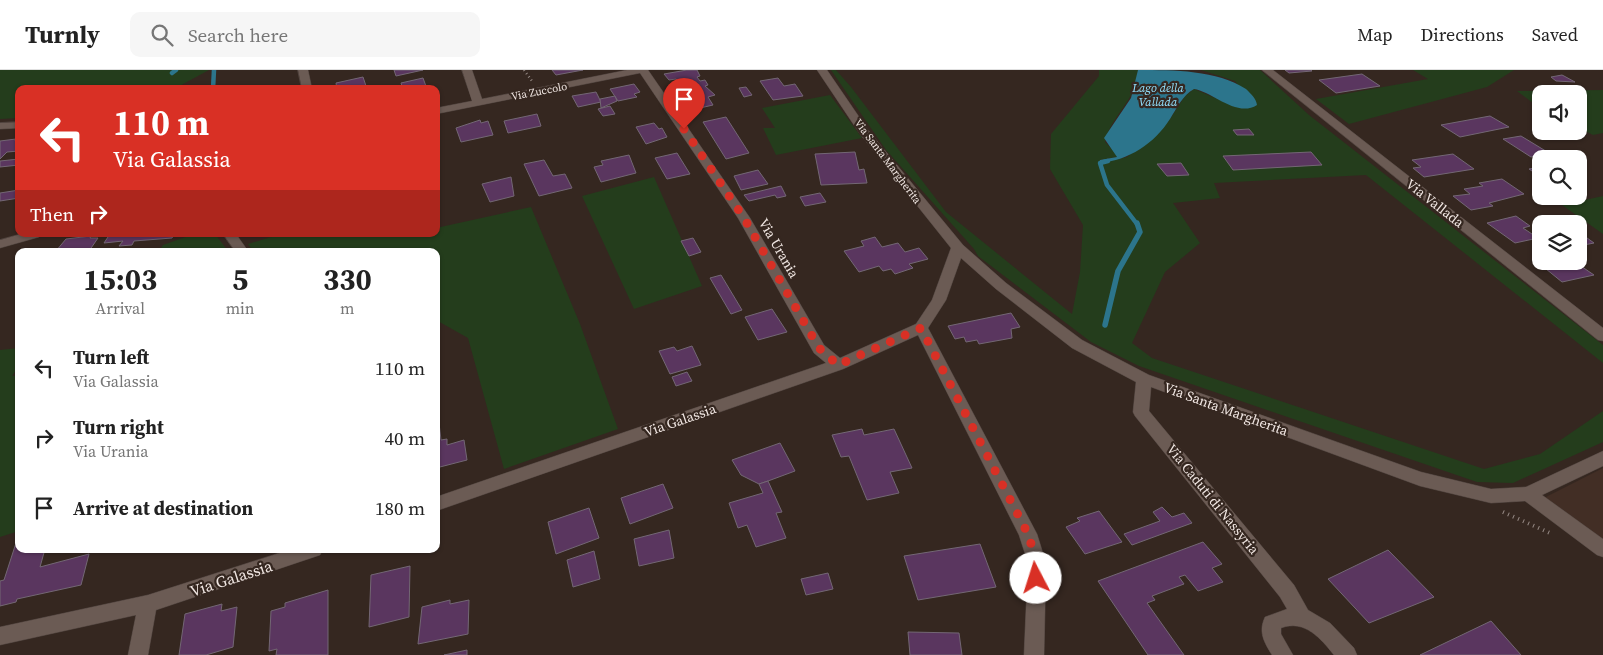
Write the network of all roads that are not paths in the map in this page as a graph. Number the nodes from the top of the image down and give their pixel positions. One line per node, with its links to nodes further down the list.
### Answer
1 (302, 70): 6 (street)
2 (466, 70): 7 (street)
3 (642, 70): 7 (street, Via Zuccolo); 18 (street, Via Urania)
4 (822, 70): 15 (street, Via Santa Margherita)
5 (1267, 70): 17 (street, Via Vallada)
6 (306, 85)
7 (478, 103): 8 (street, Via Zuccolo)
8 (440, 110)
9 (15, 125): 10 (street)
10 (0, 126)
11 (24, 237): 13 (street)
12 (231, 237): 14 (street)
13 (0, 244)
14 (240, 248)
15 (958, 248): 16 (street); 19 (street, Via Santa Margherita)
16 (921, 328): 18 (street, Via Galassia); 29 (street)
17 (1603, 336)
18 (838, 365): 22 (street, Via Galassia)
19 (1144, 379): 21 (street, Via Santa Margherita); 26 (street, Via Caduti di Nassyria)
20 (1603, 458): 21 (street)
21 (1528, 494): 23 (street)
22 (440, 503)
23 (1603, 549)
24 (303, 553): 25 (street, Via Galassia)
25 (148, 604): 27 (street, Via Galassia); 28 (street)
26 (1301, 616): 30 (street); 31 (street)
27 (0, 636)
28 (138, 655)
29 (1034, 655)
30 (1283, 655)
31 (1347, 655)

